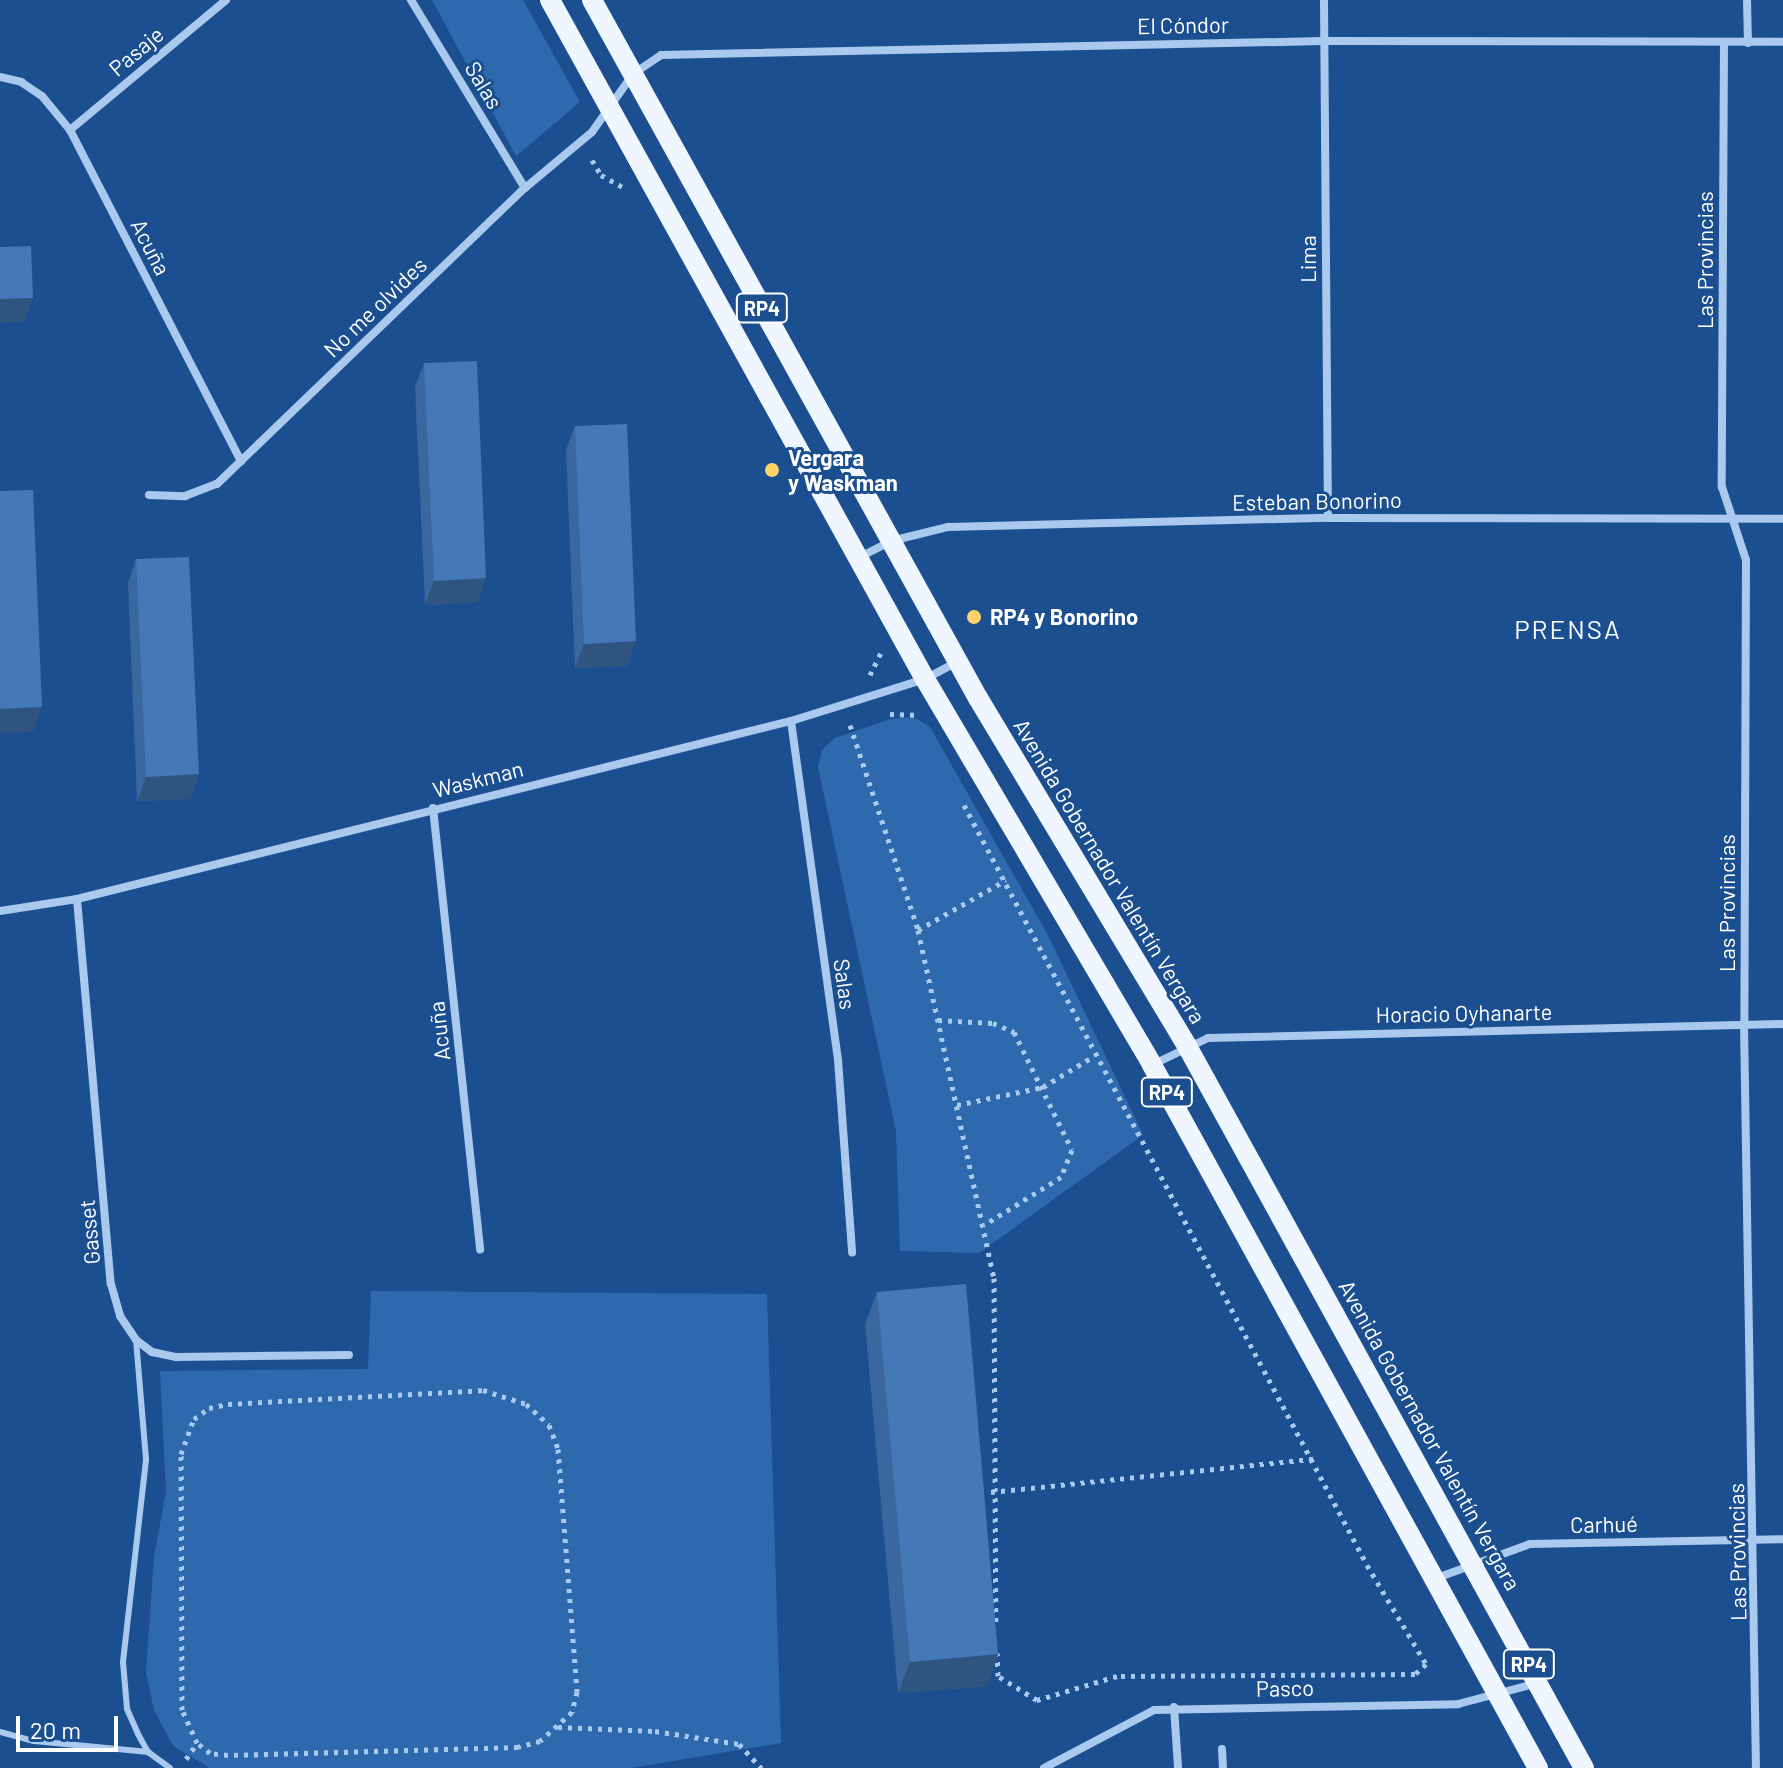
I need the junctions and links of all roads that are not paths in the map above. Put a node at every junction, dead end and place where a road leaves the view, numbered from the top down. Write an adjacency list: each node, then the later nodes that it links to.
1 (226, 0): 14 (street, Pasaje)
2 (411, 0): 15 (street, Salas)
3 (550, 0): 13 (main road, RP4)
4 (592, 0): 11 (main road, Avenida Gobernador Valentín Vergara / RP4)
5 (1324, 0): 7 (street, Lima)
6 (1747, 0): 10 (street)
7 (1324, 41): 9 (street, El Cóndor); 11 (street, El Cóndor); 18 (street, Lima)
8 (1783, 42): 10 (street, El Cóndor)
9 (1724, 43): 10 (street, El Cóndor); 19 (street, Las Provincias)
10 (1748, 43)
11 (633, 74): 13 (street, El Cóndor); 21 (main road, Avenida Gobernador Valentín Vergara / RP4)
12 (0, 77): 14 (street, Acuña)
13 (611, 110): 15 (street, No me olvides); 22 (main road, RP4)
14 (70, 130): 16 (street, Acuña)
15 (525, 188): 16 (street, No me olvides)
16 (241, 461): 17 (street, No me olvides)
17 (149, 495)
18 (1328, 518): 19 (street, Esteban Bonorino); 21 (street, Esteban Bonorino)
19 (1728, 519): 20 (street, Esteban Bonorino); 29 (street, Las Provincias)
20 (1783, 519)
21 (891, 541): 22 (street, Esteban Bonorino); 23 (main road, Avenida Gobernador Valentín Vergara / RP4)
22 (858, 558): 24 (main road, RP4)
23 (958, 662): 24 (street, Waskman); 31 (main road, Avenida Gobernador Valentín Vergara / RP4)
24 (925, 679): 25 (street, Waskman); 32 (main road, RP4)
25 (791, 721): 26 (street, Waskman); 34 (street, Salas)
26 (433, 808): 27 (street, Waskman); 33 (street, Acuña)
27 (77, 899): 28 (street, Waskman); 35 (street, Gasset)
28 (0, 911)
29 (1744, 1024): 30 (street, Horacio Oyhanarte); 31 (street, Horacio Oyhanarte); 37 (street, Las Provincias)
30 (1783, 1024)
31 (1187, 1046): 32 (street, Horacio Oyhanarte); 39 (main road, Avenida Gobernador Valentín Vergara / RP4)
32 (1152, 1065): 40 (main road, RP4)
33 (480, 1250)
34 (852, 1252)
35 (136, 1340): 36 (street); 46 (lane)
36 (349, 1355)
37 (1756, 1539): 38 (street, Carhué); 39 (street, Carhué); 53 (street, Las Provincias)
38 (1783, 1539)
39 (1473, 1561): 40 (street, Carhué); 41 (main road, Avenida Gobernador Valentín Vergara / RP4)
40 (1433, 1579): 42 (main road, RP4)
41 (1539, 1683): 42 (street, Pasco); 52 (main road, Avenida Gobernador Valentín Vergara / RP4)
42 (1496, 1695): 43 (street, Pasco); 51 (main road, RP4)
43 (1174, 1707): 48 (street, Pasco); 49 (street)
44 (0, 1732): 46 (lane)
45 (1222, 1749): 50 (street)
46 (148, 1752): 47 (lane)
47 (170, 1768)
48 (1044, 1768)
49 (1178, 1768)
50 (1223, 1768)
51 (1538, 1768)
52 (1584, 1768)
53 (1756, 1768)

